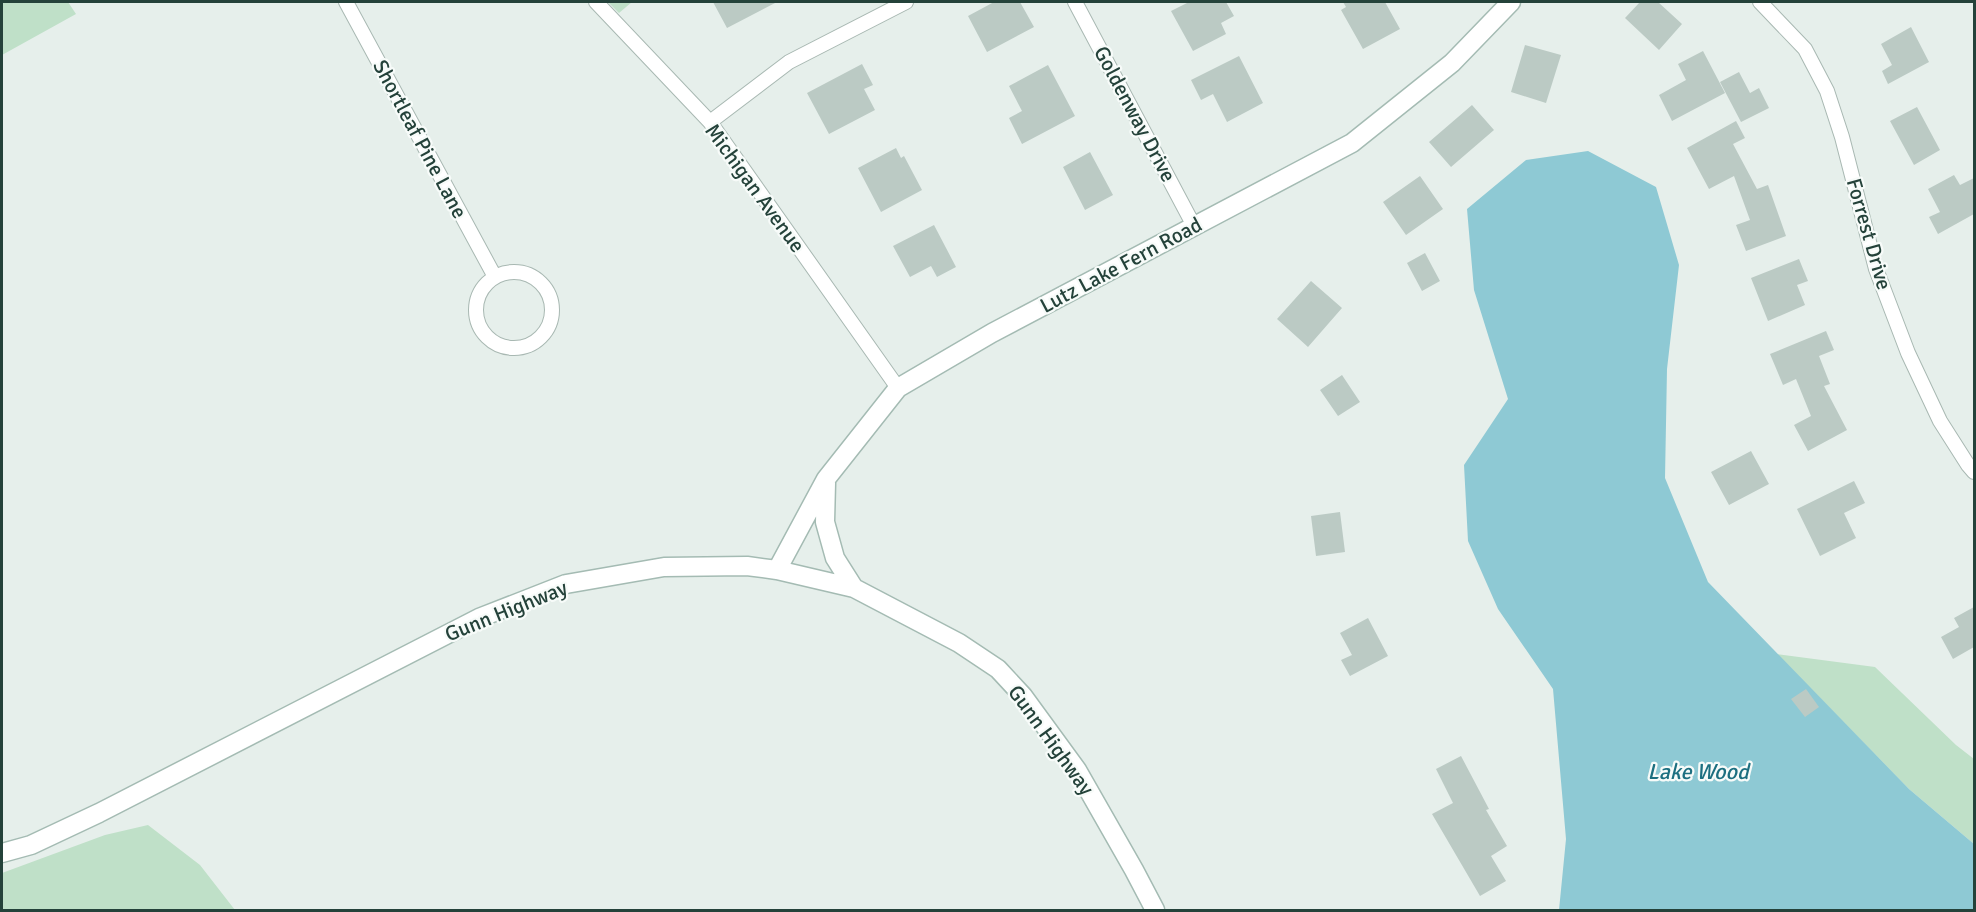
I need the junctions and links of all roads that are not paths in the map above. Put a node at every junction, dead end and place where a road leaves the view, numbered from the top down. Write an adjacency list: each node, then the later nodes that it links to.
1 (346, 2): 9 (street, Shortleaf Pine Lane)
2 (596, 2): 7 (street, Michigan Avenue)
3 (906, 2): 7 (street)
4 (1075, 2): 8 (street, Goldenway Drive)
5 (1511, 2): 8 (main road, Lutz Lake Fern Road)
6 (1760, 2): 11 (street, Forrest Drive)
7 (710, 122): 10 (street, Michigan Avenue)
8 (1194, 226): 10 (main road, Lutz Lake Fern Road)
9 (495, 277): 9 (street)
10 (898, 388): 12 (main road, Lutz Lake Fern Road)
11 (1974, 472)
12 (826, 479): 13 (main road, Lutz Lake Fern Road); 14 (main road)
13 (777, 570): 14 (main road, Gunn Highway); 15 (main road, Gunn Highway)
14 (854, 588): 16 (main road, Gunn Highway)
15 (2, 853)
16 (1155, 910)

